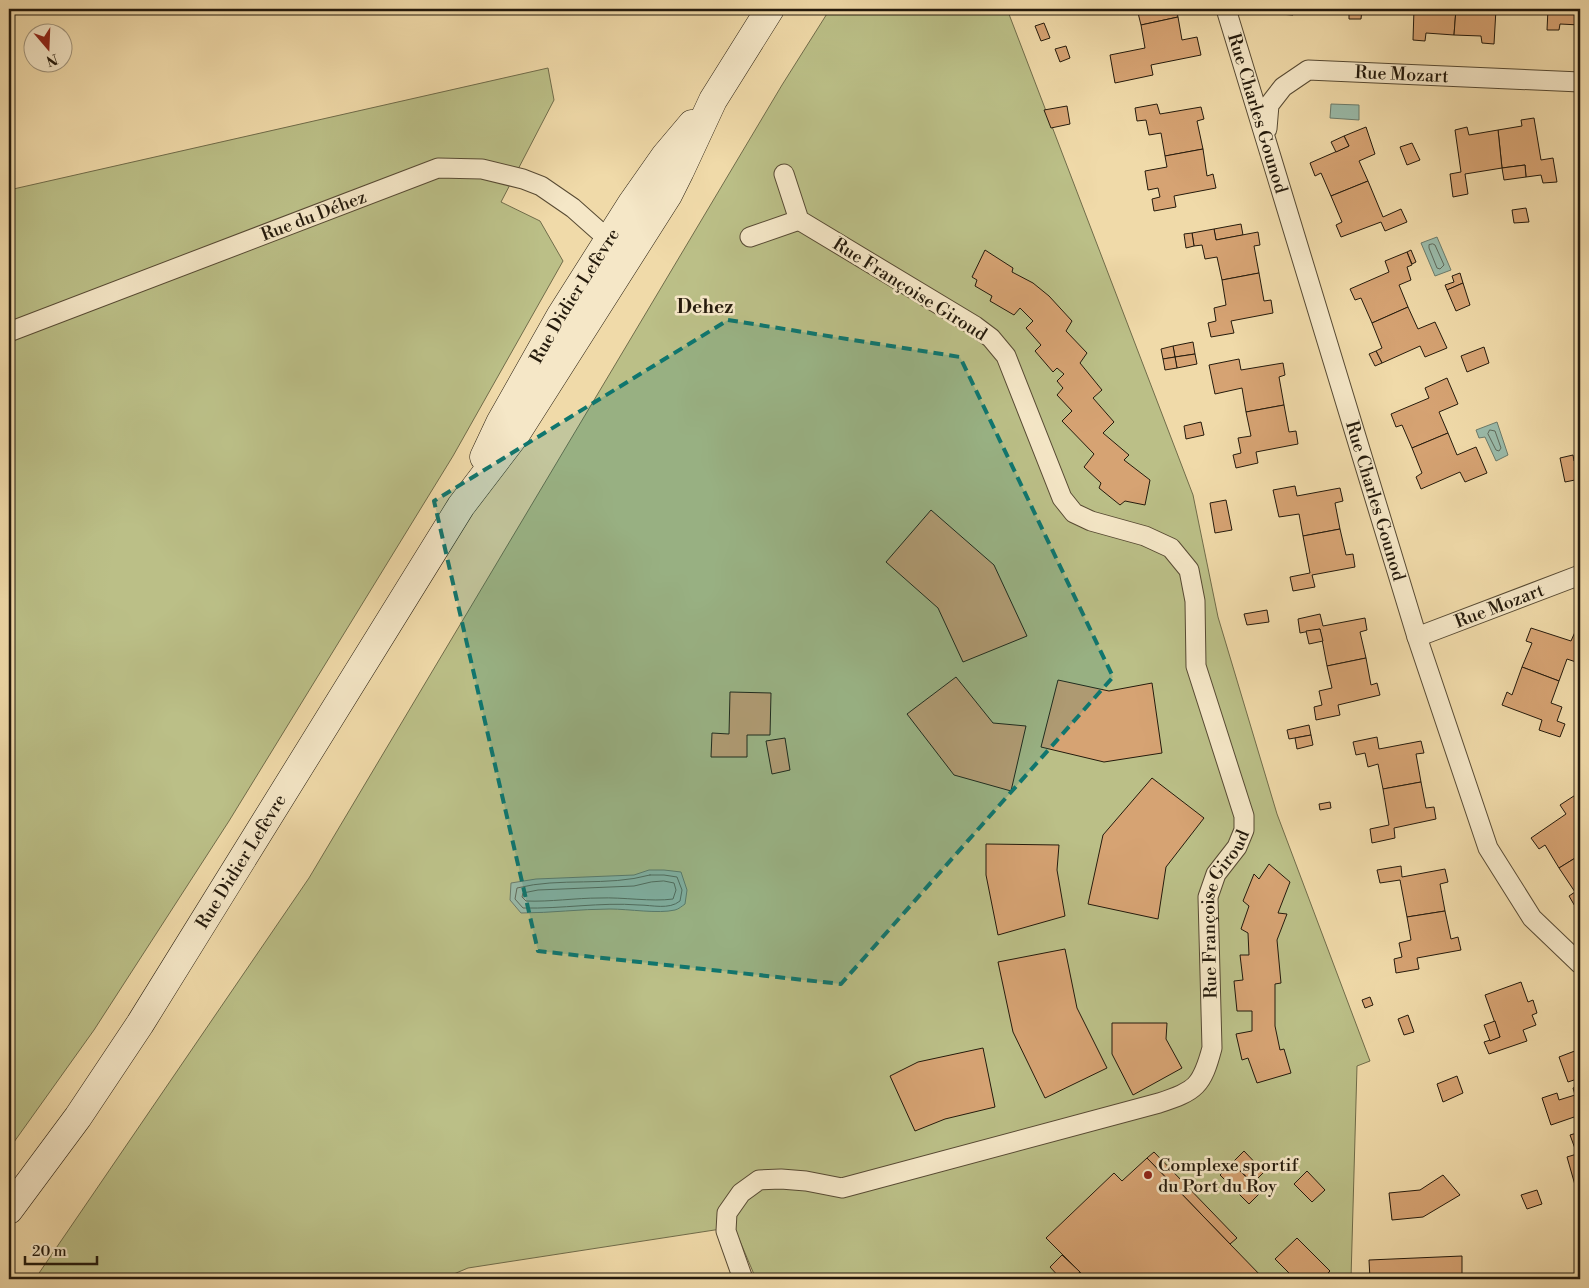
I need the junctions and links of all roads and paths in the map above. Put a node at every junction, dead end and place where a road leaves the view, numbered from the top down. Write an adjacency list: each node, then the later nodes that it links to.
1 (770, 9): 4 (main road, Rue Didier Lefèvre)
2 (1226, 9): 5 (street, Rue Charles Gounod)
3 (1580, 82): 5 (street, Rue Mozart)
4 (713, 100): 9 (main road, Rue Didier Lefèvre); 11 (main road, Rue Didier Lefèvre)
5 (1266, 138): 14 (street, Rue Charles Gounod)
6 (784, 174): 7 (street)
7 (799, 220): 8 (street); 17 (street, Rue Françoise Giroud)
8 (750, 236)
9 (609, 240): 10 (street, Rue du Déhez); 11 (street); 12 (main road, Rue Didier Lefèvre)
10 (9, 332)
11 (556, 371): 12 (main road, Rue Didier Lefèvre)
12 (461, 506): 16 (main road, Rue Didier Lefèvre)
13 (1580, 575): 14 (street, Rue Mozart)
14 (1417, 637): 15 (street, Rue Charles Gounod)
15 (1580, 964)
16 (9, 1210)
17 (744, 1279)

